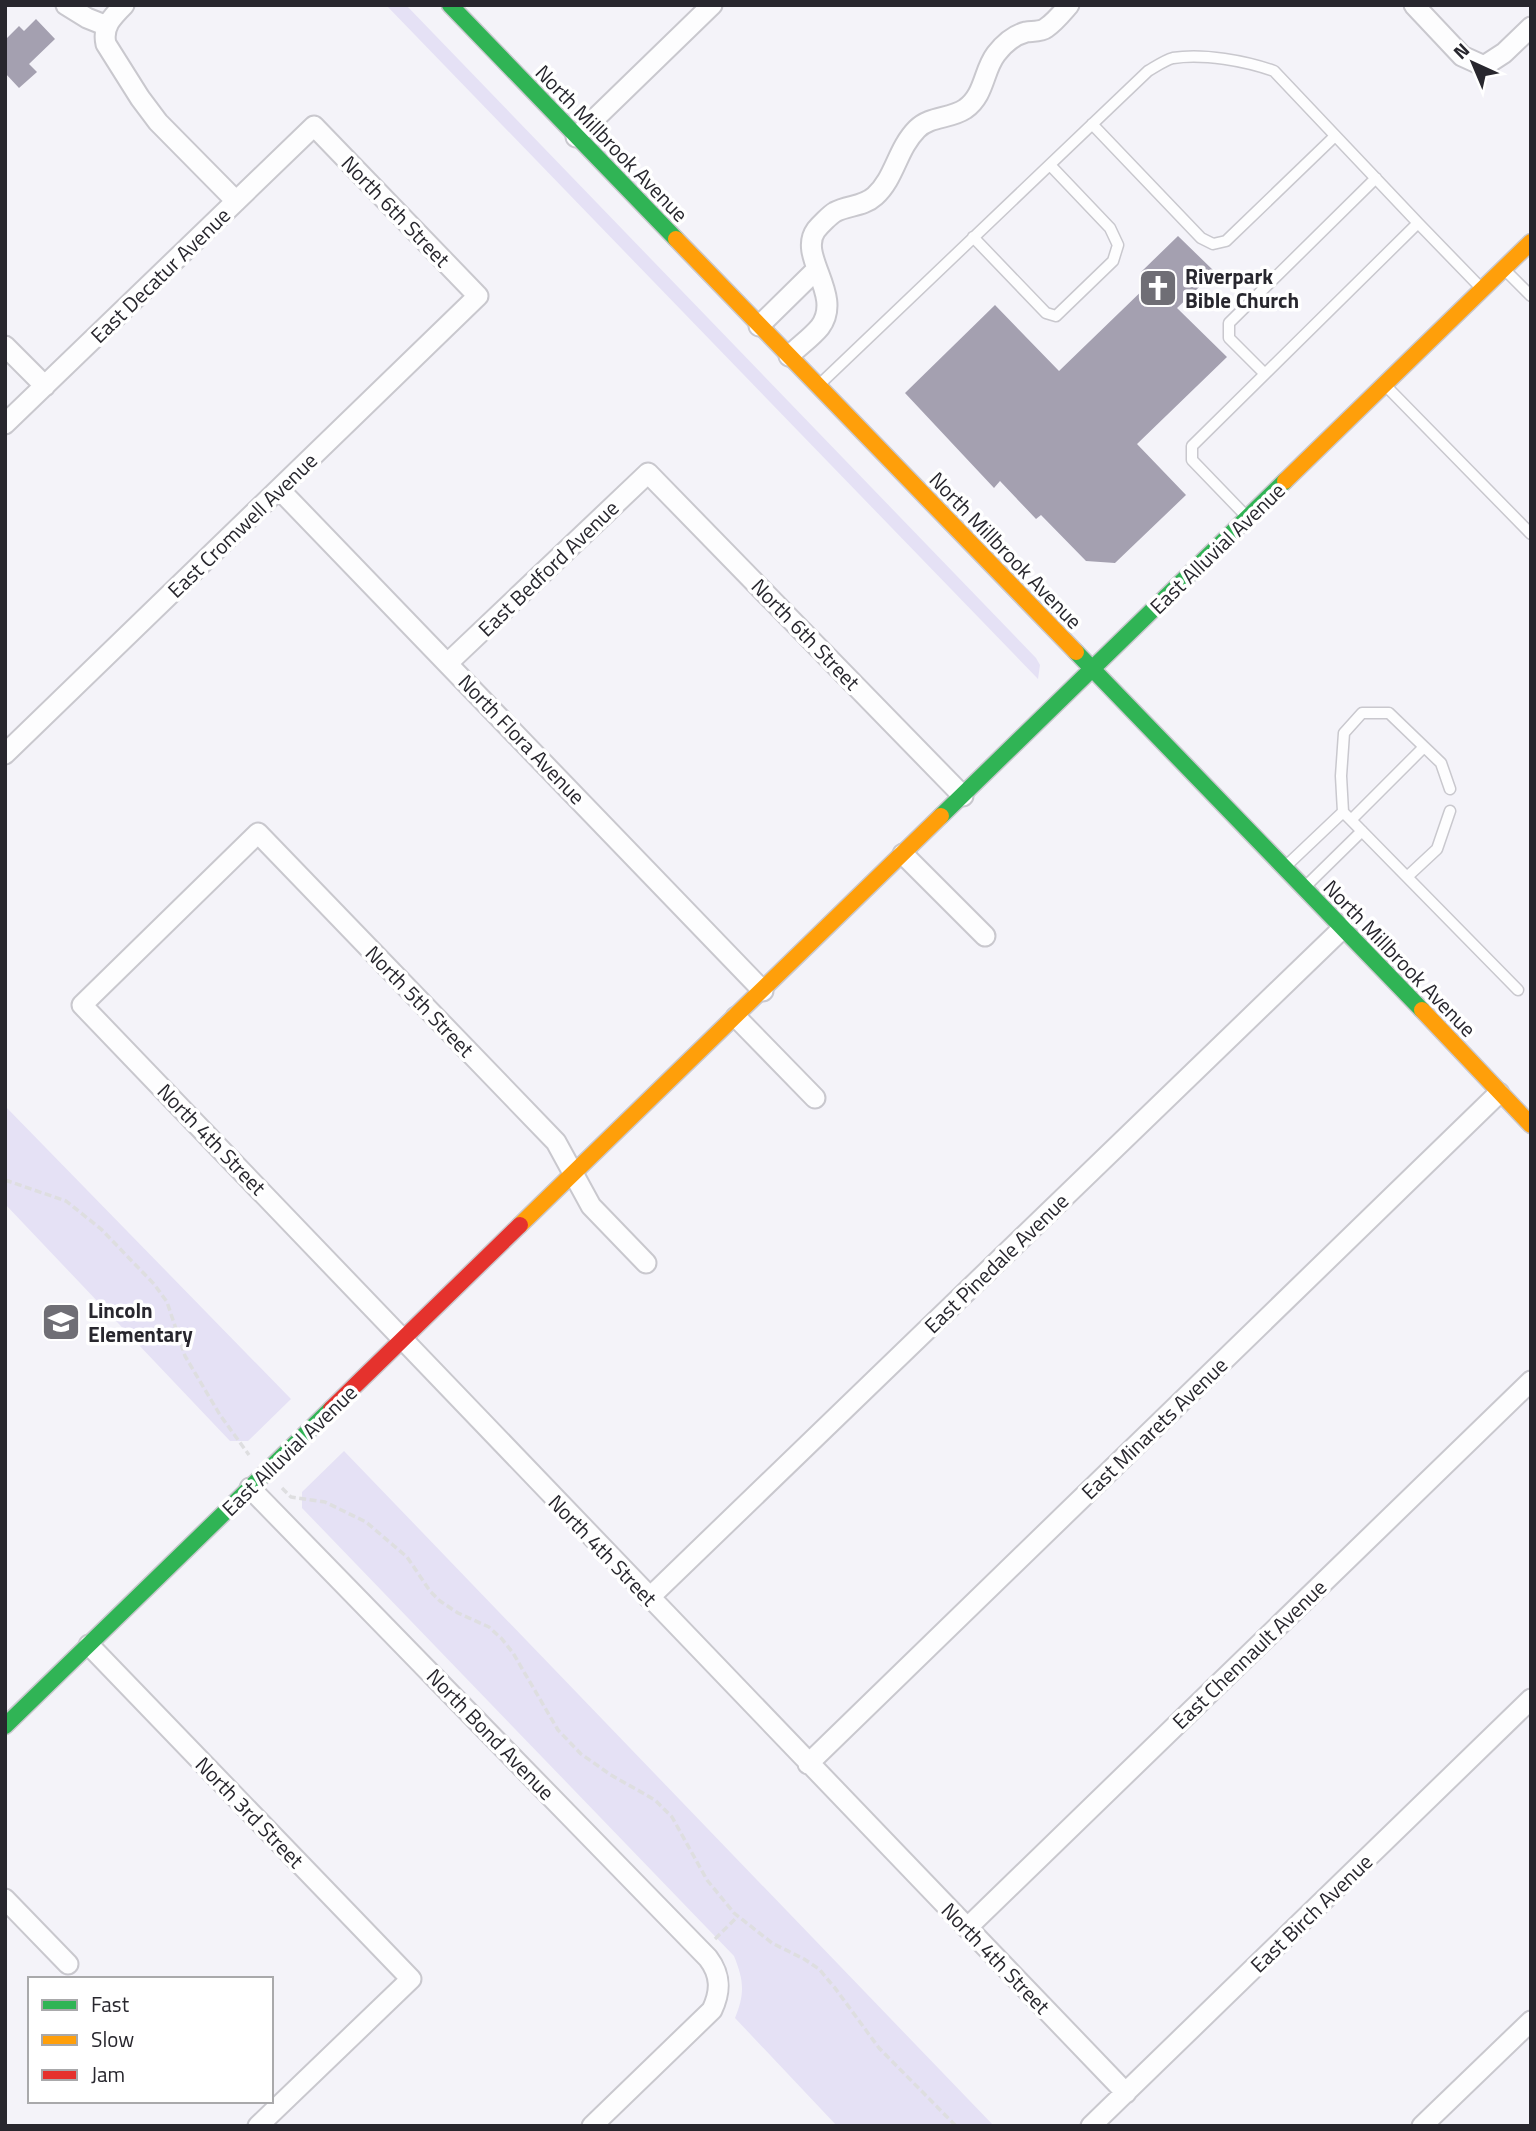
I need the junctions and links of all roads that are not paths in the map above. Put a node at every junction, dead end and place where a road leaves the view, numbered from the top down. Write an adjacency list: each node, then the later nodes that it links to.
1 (66, 5): 7 (street)
2 (124, 5): 7 (street)
3 (450, 5): 11 (main road, North Millbrook Avenue)
4 (712, 5): 11 (street)
5 (1069, 5): 19 (street)
6 (1414, 5): 8 (street)
7 (107, 26): 15 (street)
8 (1531, 27)
9 (1092, 124): 12 (lane); 12 (lane); 13 (lane)
10 (314, 126): 15 (street, East Decatur Avenue); 22 (street, North 6th Street)
11 (576, 136): 24 (main road, North Millbrook Avenue)
12 (1335, 136): 14 (lane)
13 (1049, 165): 17 (lane); 17 (lane)
14 (1376, 178): 16 (lane); 27 (lane)
15 (236, 201): 29 (street, East Decatur Avenue)
16 (1418, 223): 21 (lane); 27 (lane)
17 (973, 237): 30 (lane)
18 (1531, 242): 20 (main road, East Alluvial Avenue)
19 (817, 269): 24 (street); 26 (street)
20 (1504, 269): 21 (main road, East Alluvial Avenue); 23 (lane)
21 (1483, 289): 28 (main road, East Alluvial Avenue)
22 (478, 296): 33 (street, East Cromwell Avenue)
23 (1531, 296)
24 (759, 326): 26 (main road, North Millbrook Avenue)
25 (5, 346): 29 (street)
26 (789, 356): 30 (main road, North Millbrook Avenue)
27 (1265, 374): 34 (lane)
28 (1385, 385): 34 (main road, East Alluvial Avenue); 35 (lane)
29 (45, 386): 31 (street, East Decatur Avenue)
30 (818, 386): 37 (main road, North Millbrook Avenue)
31 (5, 424)
32 (648, 472): 36 (street, East Bedford Avenue); 41 (street, North 6th Street)
33 (279, 489): 36 (street, North Flora Avenue); 39 (street, East Cromwell Avenue)
34 (1247, 518): 37 (main road, East Alluvial Avenue)
35 (1531, 534)
36 (449, 663): 53 (street, North Flora Avenue)
37 (1092, 670): 41 (main road, East Alluvial Avenue); 48 (main road, North Millbrook Avenue)
38 (1424, 747): 40 (lane); 43 (lane); 44 (lane)
39 (5, 754)
40 (1450, 789)
41 (963, 796): 47 (main road, East Alluvial Avenue)
42 (1450, 811): 49 (lane)
43 (1343, 812): 44 (lane); 48 (lane)
44 (1352, 820): 45 (lane)
45 (1362, 831): 49 (lane); 50 (lane)
46 (258, 833): 59 (street, North 5th Street); 61 (street, North 4th Street)
47 (903, 854): 52 (street); 53 (main road, East Alluvial Avenue)
48 (1284, 868): 50 (main road, North Millbrook Avenue)
49 (1408, 876): 54 (lane)
50 (1304, 888): 51 (main road, North Millbrook Avenue)
51 (1343, 928): 56 (main road, North Millbrook Avenue); 64 (street, East Pinedale Avenue)
52 (985, 936)
53 (763, 990): 55 (main road, East Alluvial Avenue)
54 (1518, 990)
55 (736, 1017): 57 (street); 59 (main road, East Alluvial Avenue)
56 (1499, 1093): 58 (main road, North Millbrook Avenue); 68 (street, East Minarets Avenue)
57 (815, 1098)
58 (1531, 1125)
59 (574, 1175): 60 (street); 61 (main road, East Alluvial Avenue)
60 (646, 1263)
61 (403, 1340): 63 (main road, East Alluvial Avenue); 64 (street, North 4th Street)
62 (1531, 1381): 70 (street, East Chennault Avenue)
63 (250, 1488): 65 (main road, East Alluvial Avenue); 75 (street, North Bond Avenue)
64 (649, 1598): 68 (street, North 4th Street)
65 (89, 1645): 67 (main road, East Alluvial Avenue); 74 (street, North 3rd Street)
66 (1531, 1699): 73 (street, East Birch Avenue)
67 (5, 1726)
68 (808, 1764): 70 (street, North 4th Street)
69 (5, 1899): 71 (street)
70 (967, 1928): 73 (street, North 4th Street)
71 (68, 1964)
72 (1531, 2021): 77 (street)
73 (1126, 2092): 76 (street, East Birch Avenue)
74 (258, 2126)
75 (592, 2126)
76 (1091, 2126)
77 (1422, 2126)

